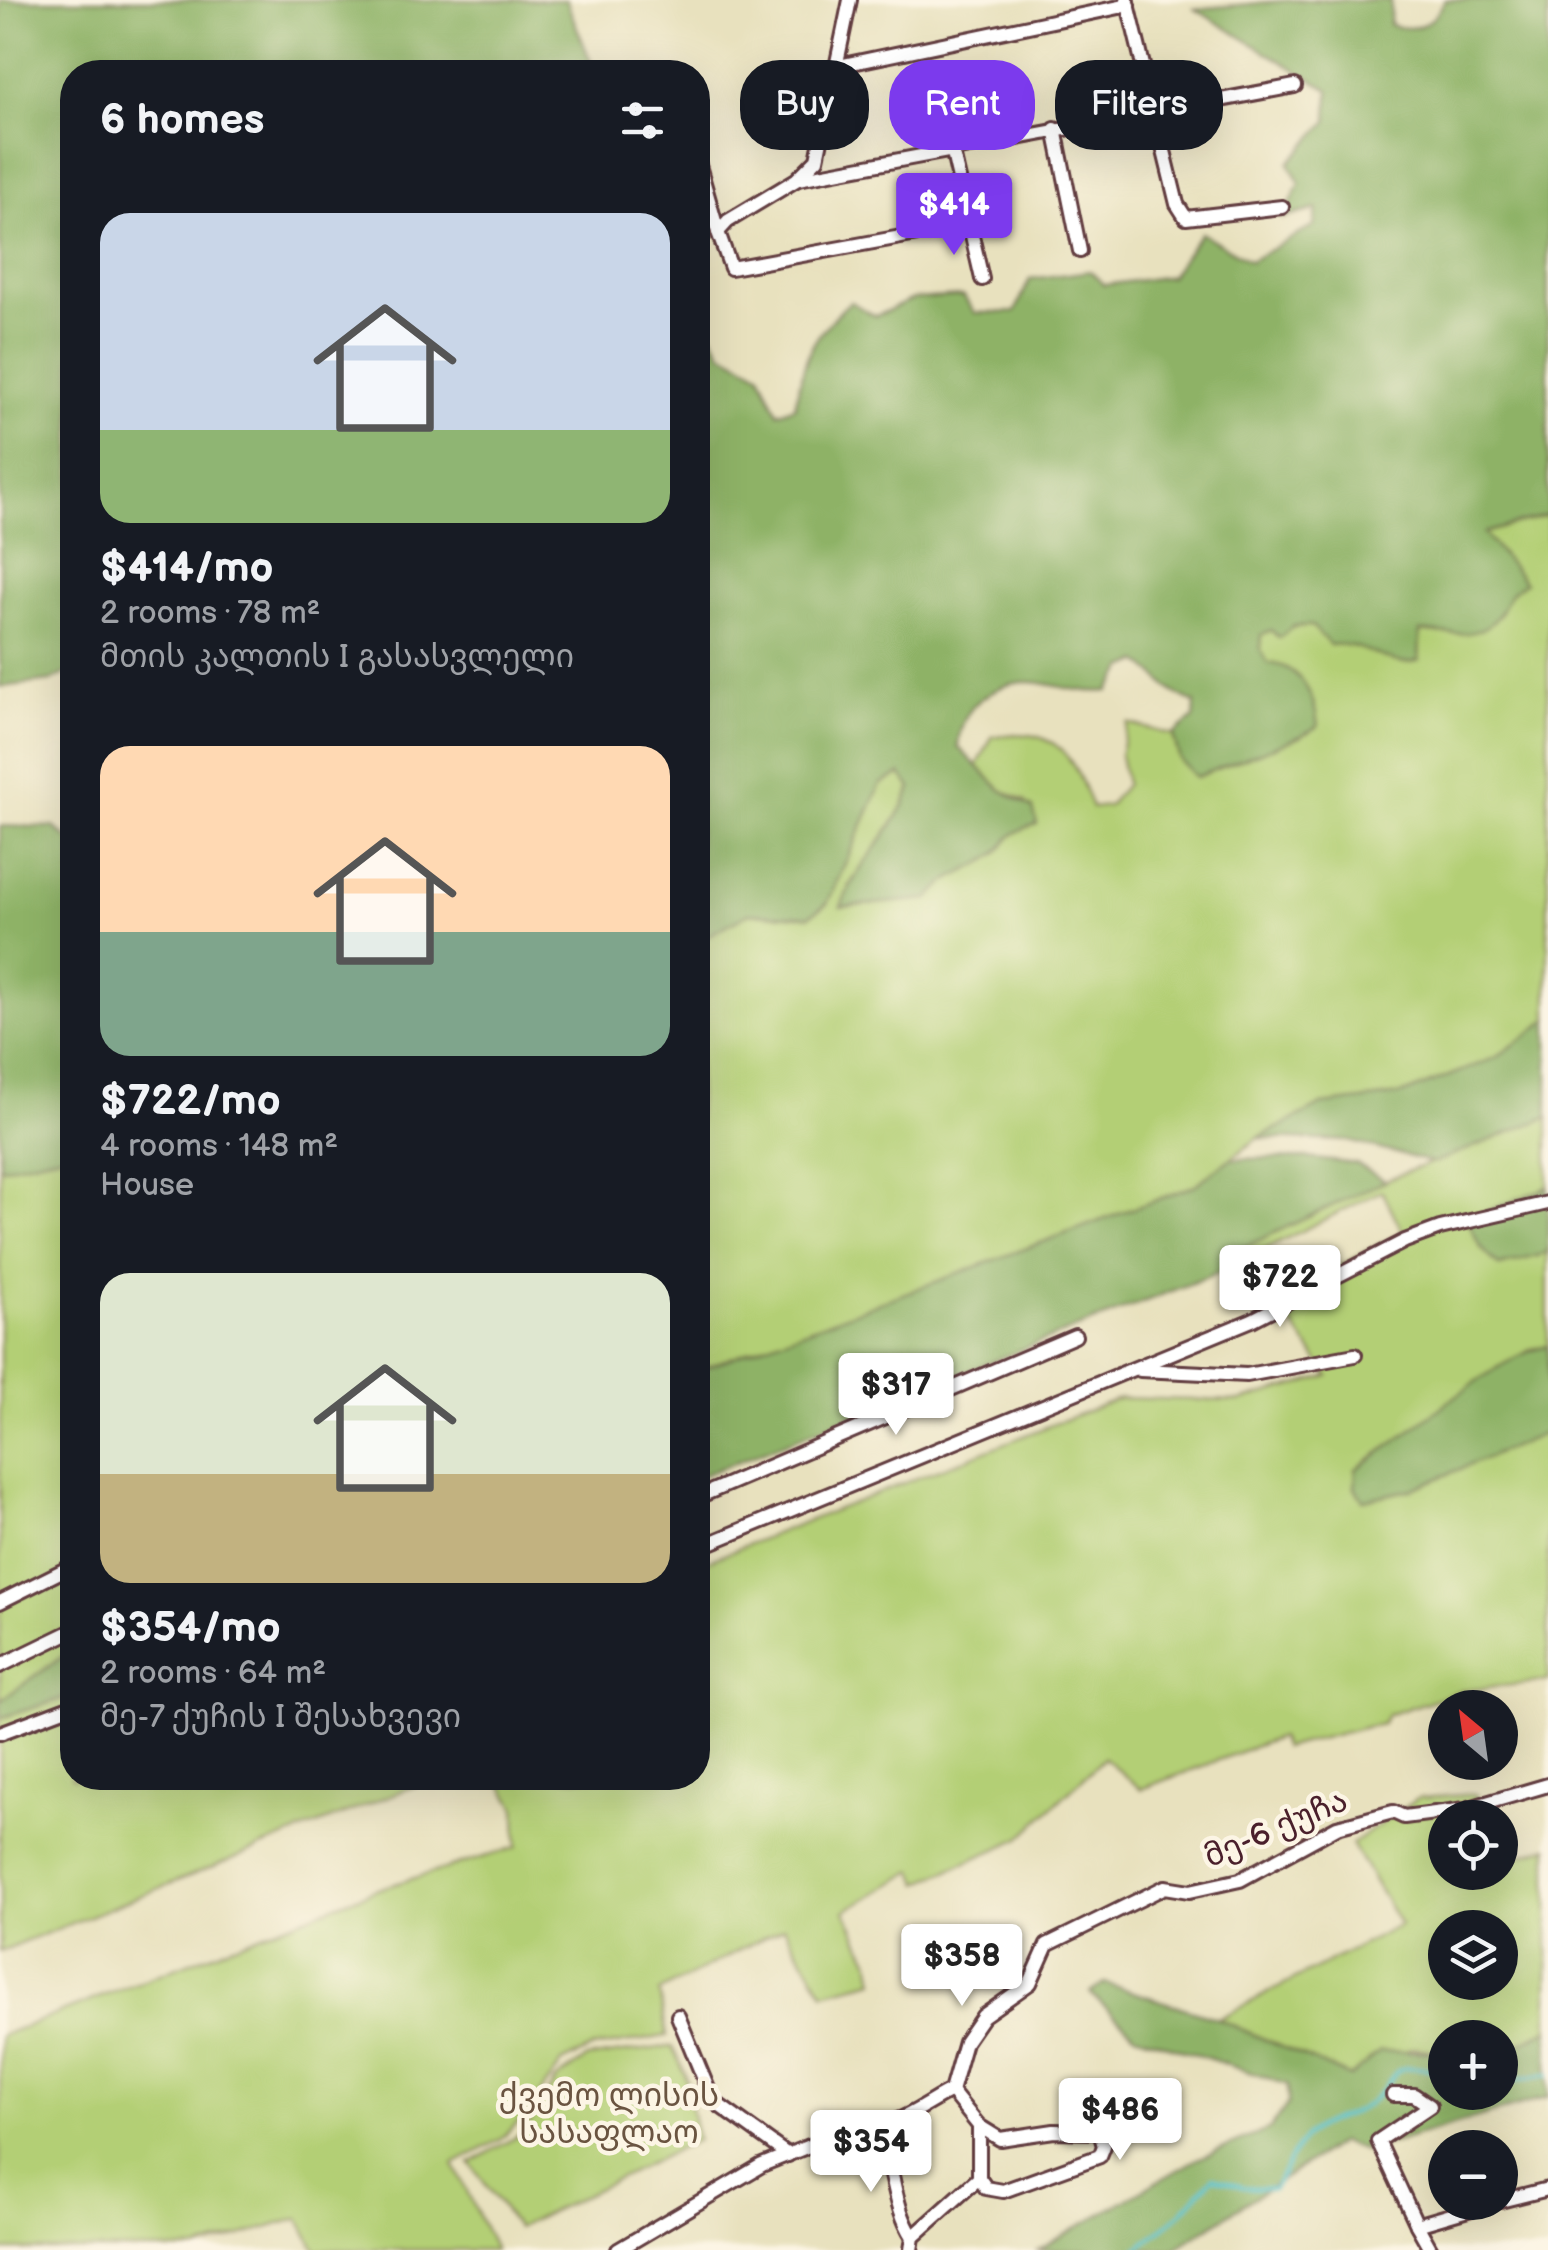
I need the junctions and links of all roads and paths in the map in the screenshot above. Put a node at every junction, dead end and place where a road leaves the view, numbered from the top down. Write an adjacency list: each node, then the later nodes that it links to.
1 (850, 0): 3 (street)
2 (1128, 3): 4 (street); 5 (street)
3 (839, 60)
4 (866, 60)
5 (1142, 60)
6 (1295, 86): 7 (street)
7 (1223, 98)
8 (1055, 129): 9 (street)
9 (1035, 133)
10 (819, 150): 15 (street)
11 (947, 150): 15 (street)
12 (952, 150): 18 (street)
13 (1059, 150): 20 (street)
14 (1164, 150): 17 (street)
15 (796, 180): 19 (street)
16 (710, 204): 19 (street)
17 (1282, 207)
18 (966, 226): 19 (street); 21 (street)
19 (718, 232)
20 (1080, 251)
21 (982, 279)
22 (1548, 1203): 25 (street)
23 (1076, 1336): 26 (street)
24 (1355, 1355): 25 (street)
25 (1132, 1370): 27 (street)
26 (710, 1492)
27 (710, 1543)
28 (60, 1572): 29 (street)
29 (0, 1602)
30 (60, 1637): 31 (street)
31 (0, 1666)
32 (60, 1710): 33 (street)
33 (0, 1733)
34 (1548, 1785): 36 (street, მე-6 ქუჩა)
35 (678, 2016): 40 (street)
36 (951, 2091): 38 (street); 39 (street)
37 (1393, 2094): 45 (street)
38 (874, 2126): 40 (street); 46 (street)
39 (979, 2126): 41 (street); 41 (street)
40 (788, 2155): 47 (street)
41 (979, 2178): 46 (street)
42 (1548, 2189): 43 (street)
43 (1518, 2197)
44 (1432, 2220): 45 (street)
45 (1417, 2224): 48 (street)
46 (912, 2244)
47 (618, 2250)
48 (1431, 2250)

